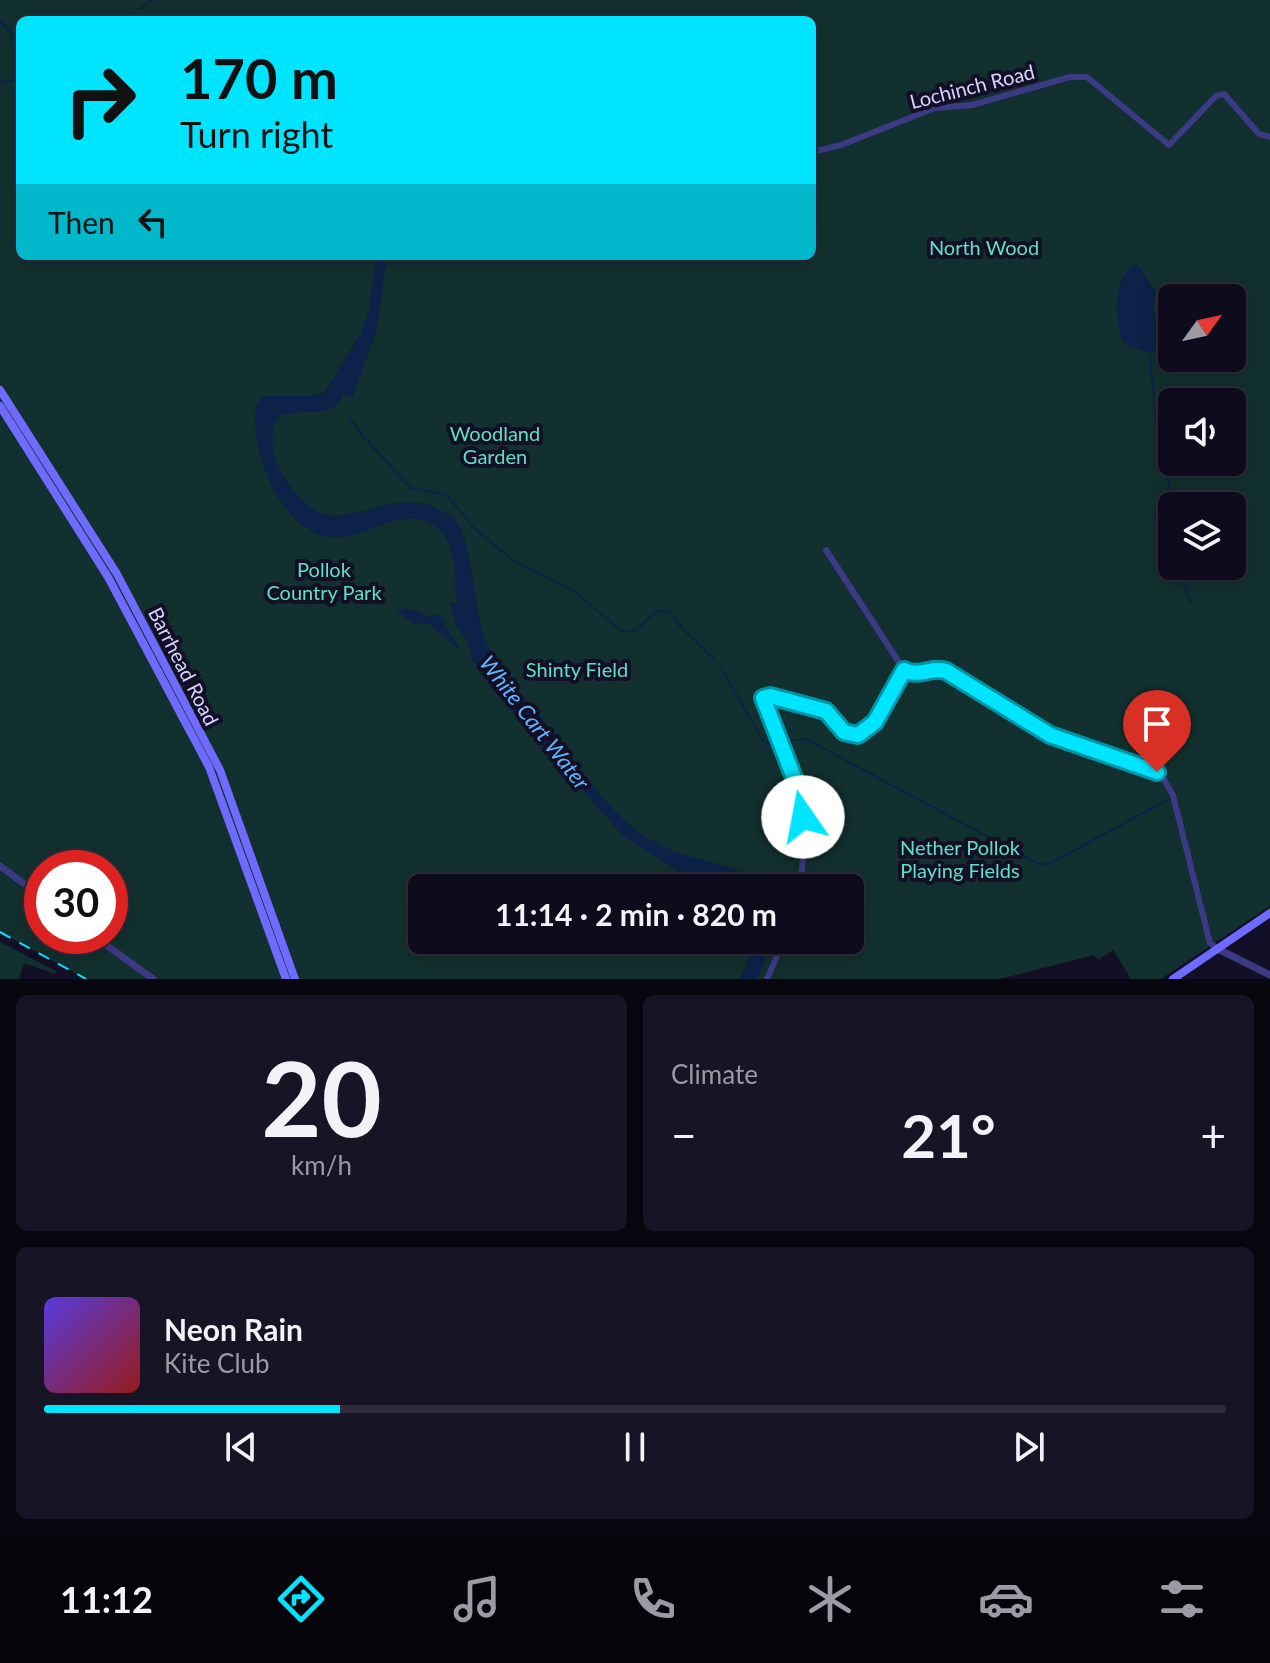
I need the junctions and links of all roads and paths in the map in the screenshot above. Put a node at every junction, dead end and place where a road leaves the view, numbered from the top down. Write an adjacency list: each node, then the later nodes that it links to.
1 (1270, 137): 2 (street, Lochinch Road)
2 (816, 151)
3 (0, 390): 7 (main road, Barrhead Road)
4 (0, 406): 7 (main road, Barrhead Road)
5 (826, 550): 6 (street)
6 (904, 670): 9 (street); 13 (street)
7 (191, 722): 12 (main road, Barrhead Road)
8 (0, 866): 10 (street)
9 (801, 874)
10 (24, 884)
11 (1270, 913): 13 (main road)
12 (277, 938): 18 (main road, Barrhead Road); 19 (main road, Barrhead Road)
13 (1218, 949): 16 (street); 21 (main road)
14 (119, 954): 17 (street)
15 (778, 954): 20 (street)
16 (1270, 975)
17 (153, 979)
18 (286, 979)
19 (295, 979)
20 (767, 979)
21 (1173, 979)

